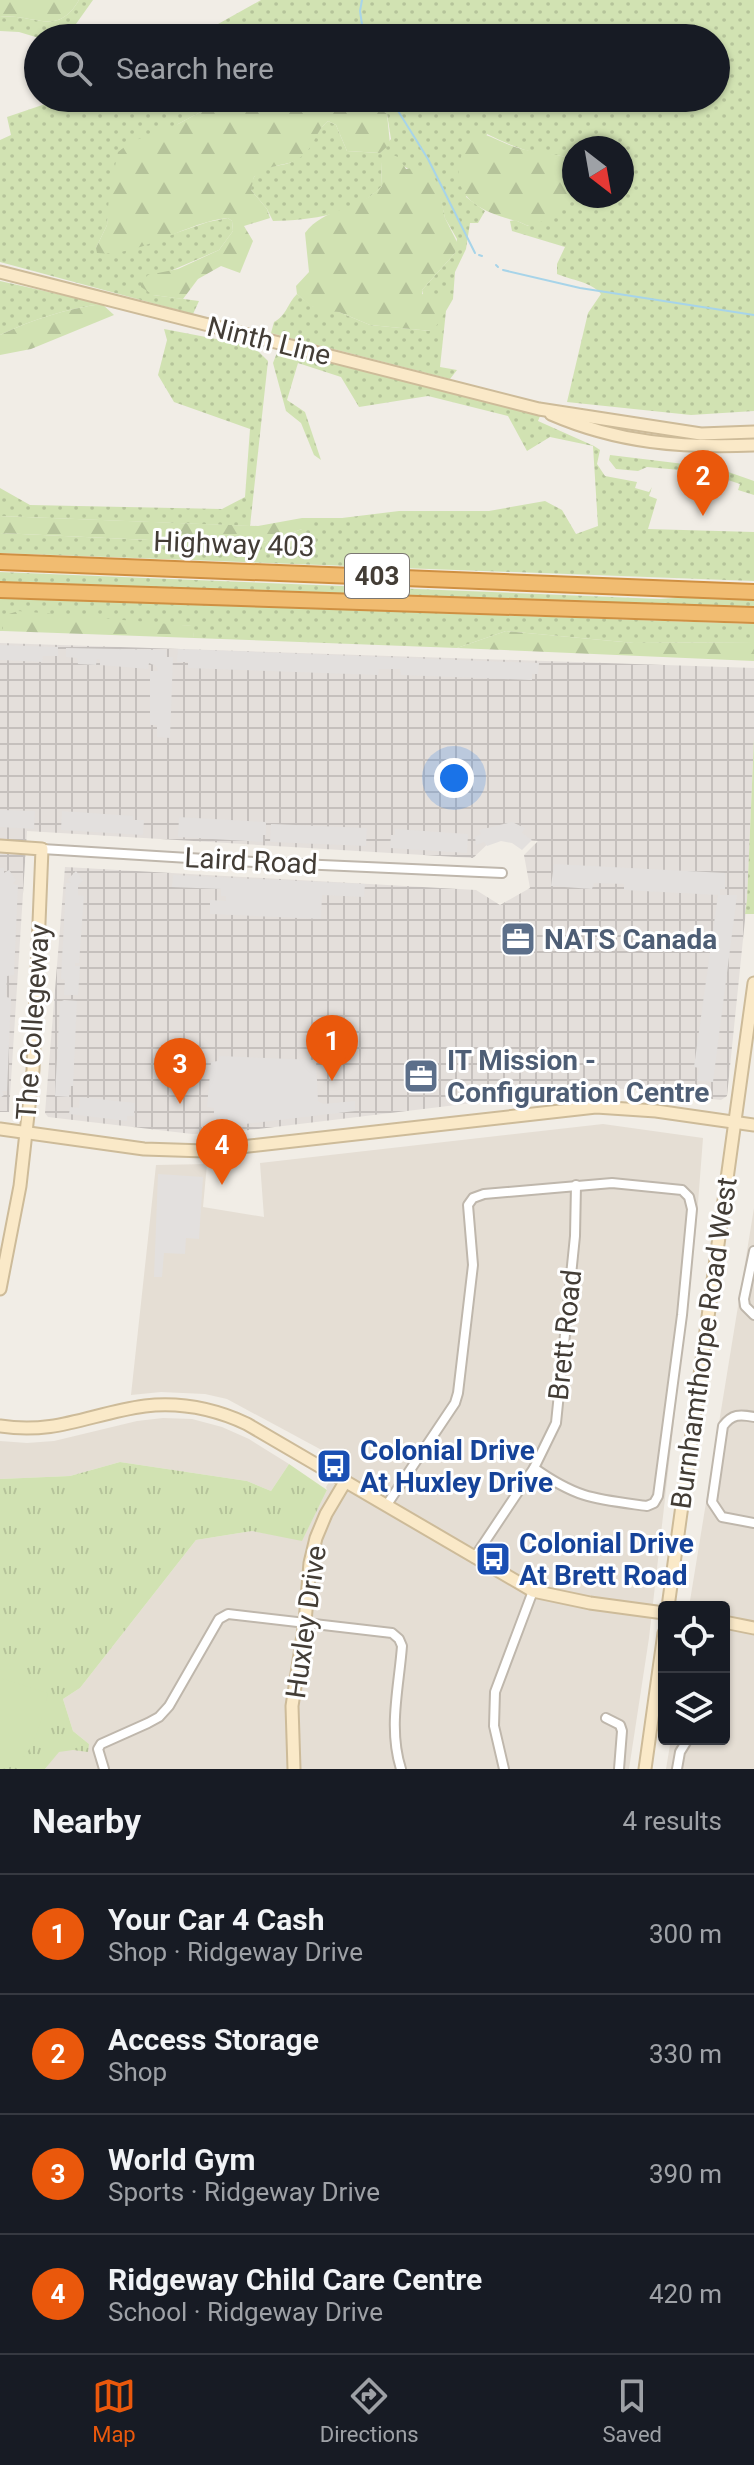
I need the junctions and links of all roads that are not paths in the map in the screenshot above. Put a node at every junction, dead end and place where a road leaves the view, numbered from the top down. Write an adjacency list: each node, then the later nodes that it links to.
1 (0, 272): 2 (street, Ninth Line)
2 (539, 409): 3 (street, Ninth Line); 4 (street, Ninth Line)
3 (754, 432)
4 (754, 445)
5 (0, 562): 7 (highway, Highway 403 / 403)
6 (0, 590): 8 (highway, Highway 403 / 403)
7 (754, 592)
8 (754, 615)
9 (0, 846): 10 (street, Laird Road)
10 (42, 849): 11 (street, Laird Road); 16 (street, The Collegeway)
11 (502, 873)
12 (754, 983): 13 (street, Burnhamthorpe Road West)
13 (735, 1122): 14 (street); 16 (street); 29 (street, Burnhamthorpe Road West)
14 (754, 1125)
15 (0, 1129): 16 (street)
16 (26, 1133): 19 (street, The Collegeway)
17 (576, 1185): 23 (street, Brett Road); 23 (street); 25 (street)
18 (754, 1251): 20 (street)
19 (0, 1289)
20 (754, 1315)
21 (754, 1417): 26 (street)
22 (0, 1426): 24 (street)
23 (534, 1468): 27 (street, Brett Road)
24 (345, 1482): 25 (street); 31 (street, Huxley Drive)
25 (386, 1506): 27 (street)
26 (754, 1523)
27 (474, 1558): 28 (street)
28 (533, 1591): 30 (street); 40 (street)
29 (669, 1601)
30 (658, 1612)
31 (305, 1622): 37 (street); 38 (street, Huxley Drive); 39 (street)
32 (730, 1623): 33 (street)
33 (754, 1628)
34 (658, 1673): 42 (street)
35 (606, 1718): 41 (street)
36 (684, 1745): 43 (street)
37 (104, 1769)
38 (294, 1769)
39 (401, 1769)
40 (504, 1769)
41 (619, 1769)
42 (645, 1769)
43 (677, 1769)

